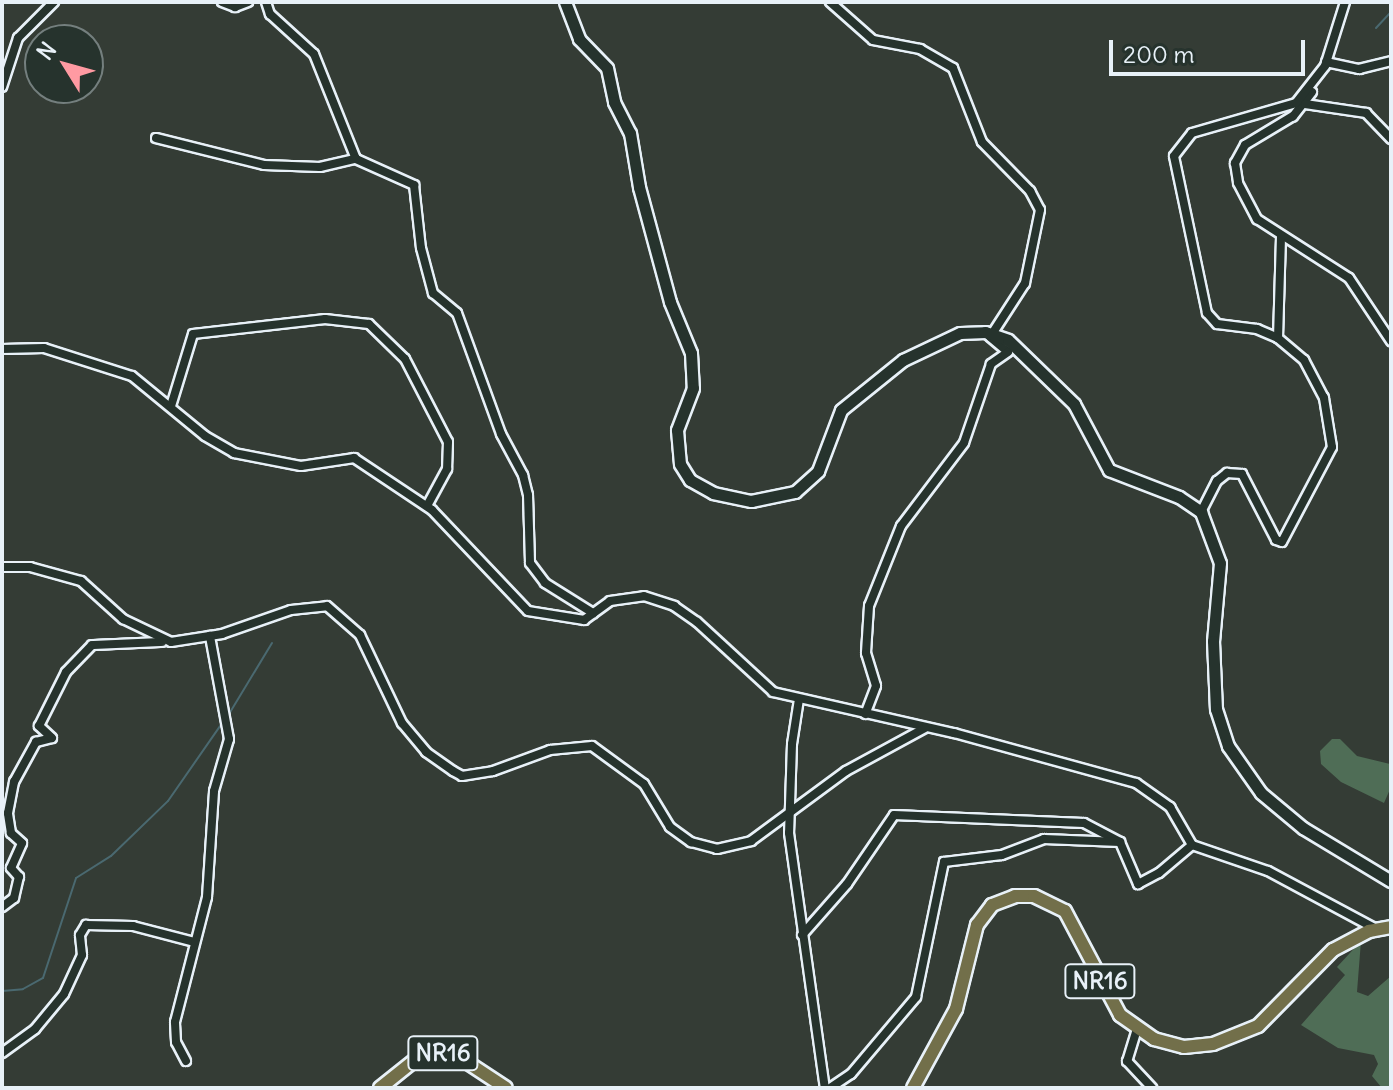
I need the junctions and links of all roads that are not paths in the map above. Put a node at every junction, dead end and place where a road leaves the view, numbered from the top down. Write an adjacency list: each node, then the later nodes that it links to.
1 (54, 2): 11 (street)
2 (222, 2): 3 (street)
3 (248, 2)
4 (266, 2): 15 (street)
5 (565, 2): 17 (main road)
6 (830, 2): 17 (street)
7 (1345, 2): 9 (street)
8 (1391, 61): 9 (street)
9 (1326, 62): 10 (street)
10 (1314, 84): 12 (street); 18 (street)
11 (2, 87)
12 (1305, 104): 14 (street); 16 (street)
13 (156, 138): 15 (street)
14 (1391, 139)
15 (356, 159): 25 (street)
16 (1281, 236): 18 (street); 19 (street)
17 (992, 333): 23 (main road); 29 (street)
18 (1278, 338): 23 (street)
19 (1391, 341)
20 (2, 349): 21 (street)
21 (171, 406): 22 (street); 22 (street)
22 (427, 506): 25 (street)
23 (1201, 512): 34 (main road)
24 (2, 567): 27 (street)
25 (593, 613): 28 (street)
26 (210, 636): 27 (street); 31 (street); 39 (street)
27 (171, 642): 35 (street)
28 (799, 699): 29 (street); 31 (street)
29 (865, 714): 30 (street)
30 (926, 727): 31 (street); 33 (street)
31 (788, 815): 38 (street)
32 (1120, 842): 33 (street); 38 (street); 45 (street)
33 (1192, 845): 37 (street)
34 (1391, 881)
35 (2, 907)
36 (1391, 927): 37 (main road, NR16)
37 (1376, 929): 40 (main road, NR16)
38 (802, 935): 45 (street)
39 (194, 942): 41 (street); 42 (street)
40 (1137, 1029): 46 (main road, NR16); 47 (street)
41 (2, 1053)
42 (186, 1061)
43 (380, 1088): 44 (main road, NR16)
44 (506, 1088)
45 (828, 1088)
46 (913, 1088)
47 (1152, 1088)

